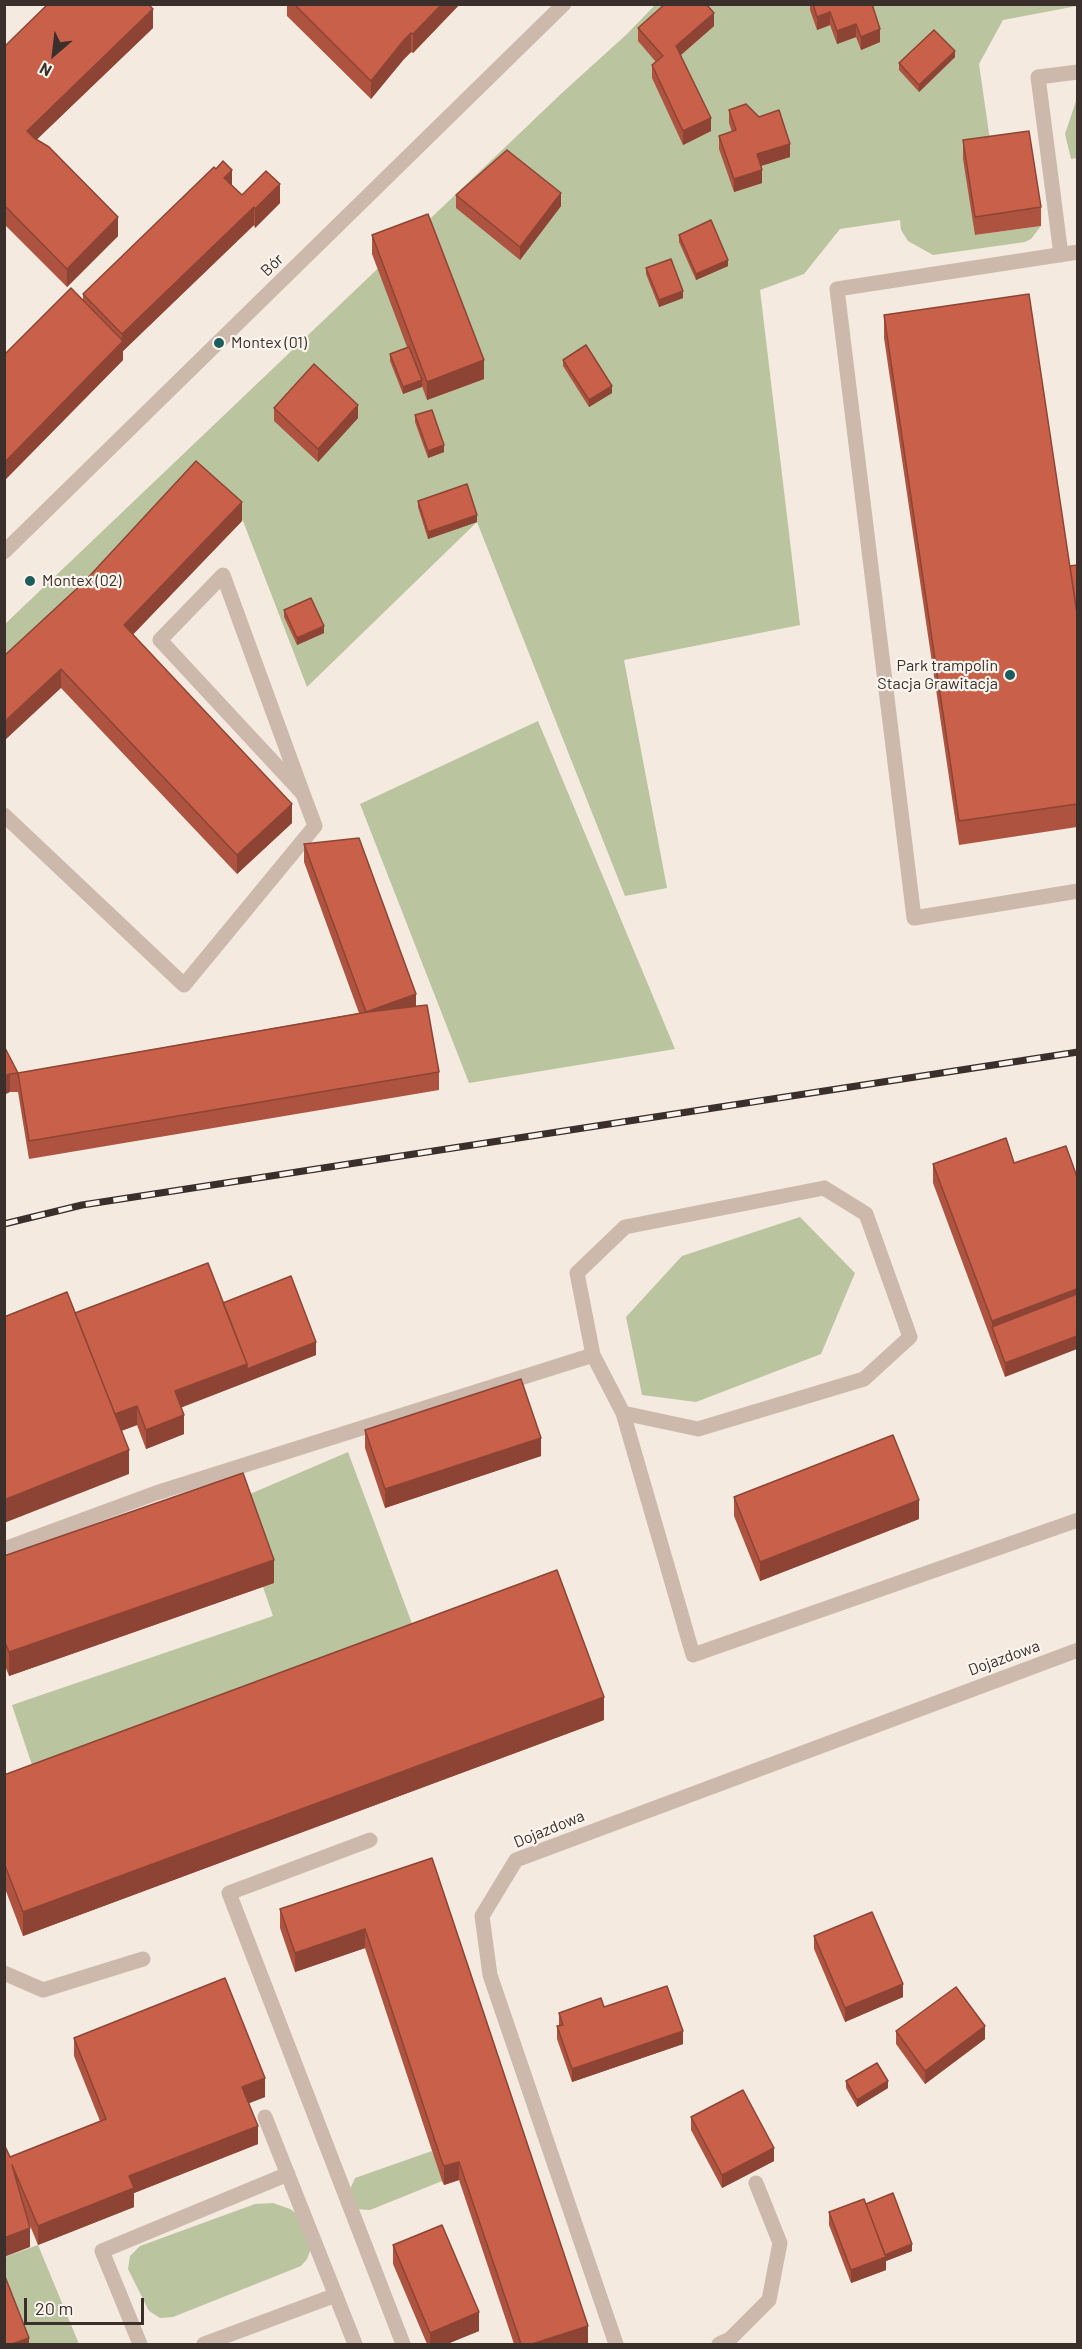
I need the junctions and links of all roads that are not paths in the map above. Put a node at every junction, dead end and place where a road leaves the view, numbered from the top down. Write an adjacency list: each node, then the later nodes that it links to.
1 (564, 4): 5 (street, Bór)
2 (1077, 72): 4 (street)
3 (1077, 252): 4 (street)
4 (1061, 255): 8 (street)
5 (4, 552)
6 (303, 794): 6 (street); 7 (street)
7 (4, 815)
8 (1077, 891)
9 (593, 1355): 10 (street); 10 (street); 12 (street)
10 (623, 1413): 11 (street)
11 (1077, 1520)
12 (4, 1549)
13 (1077, 1650): 25 (street, Dojazdowa)
14 (370, 1840): 24 (street)
15 (143, 1959): 16 (street)
16 (4, 1973)
17 (265, 2116): 18 (street)
18 (288, 2174): 20 (street); 21 (street)
19 (756, 2182): 26 (street)
20 (336, 2295): 22 (street); 23 (street)
21 (140, 2344)
22 (204, 2344)
23 (356, 2344)
24 (403, 2344)
25 (616, 2344)
26 (719, 2344)

